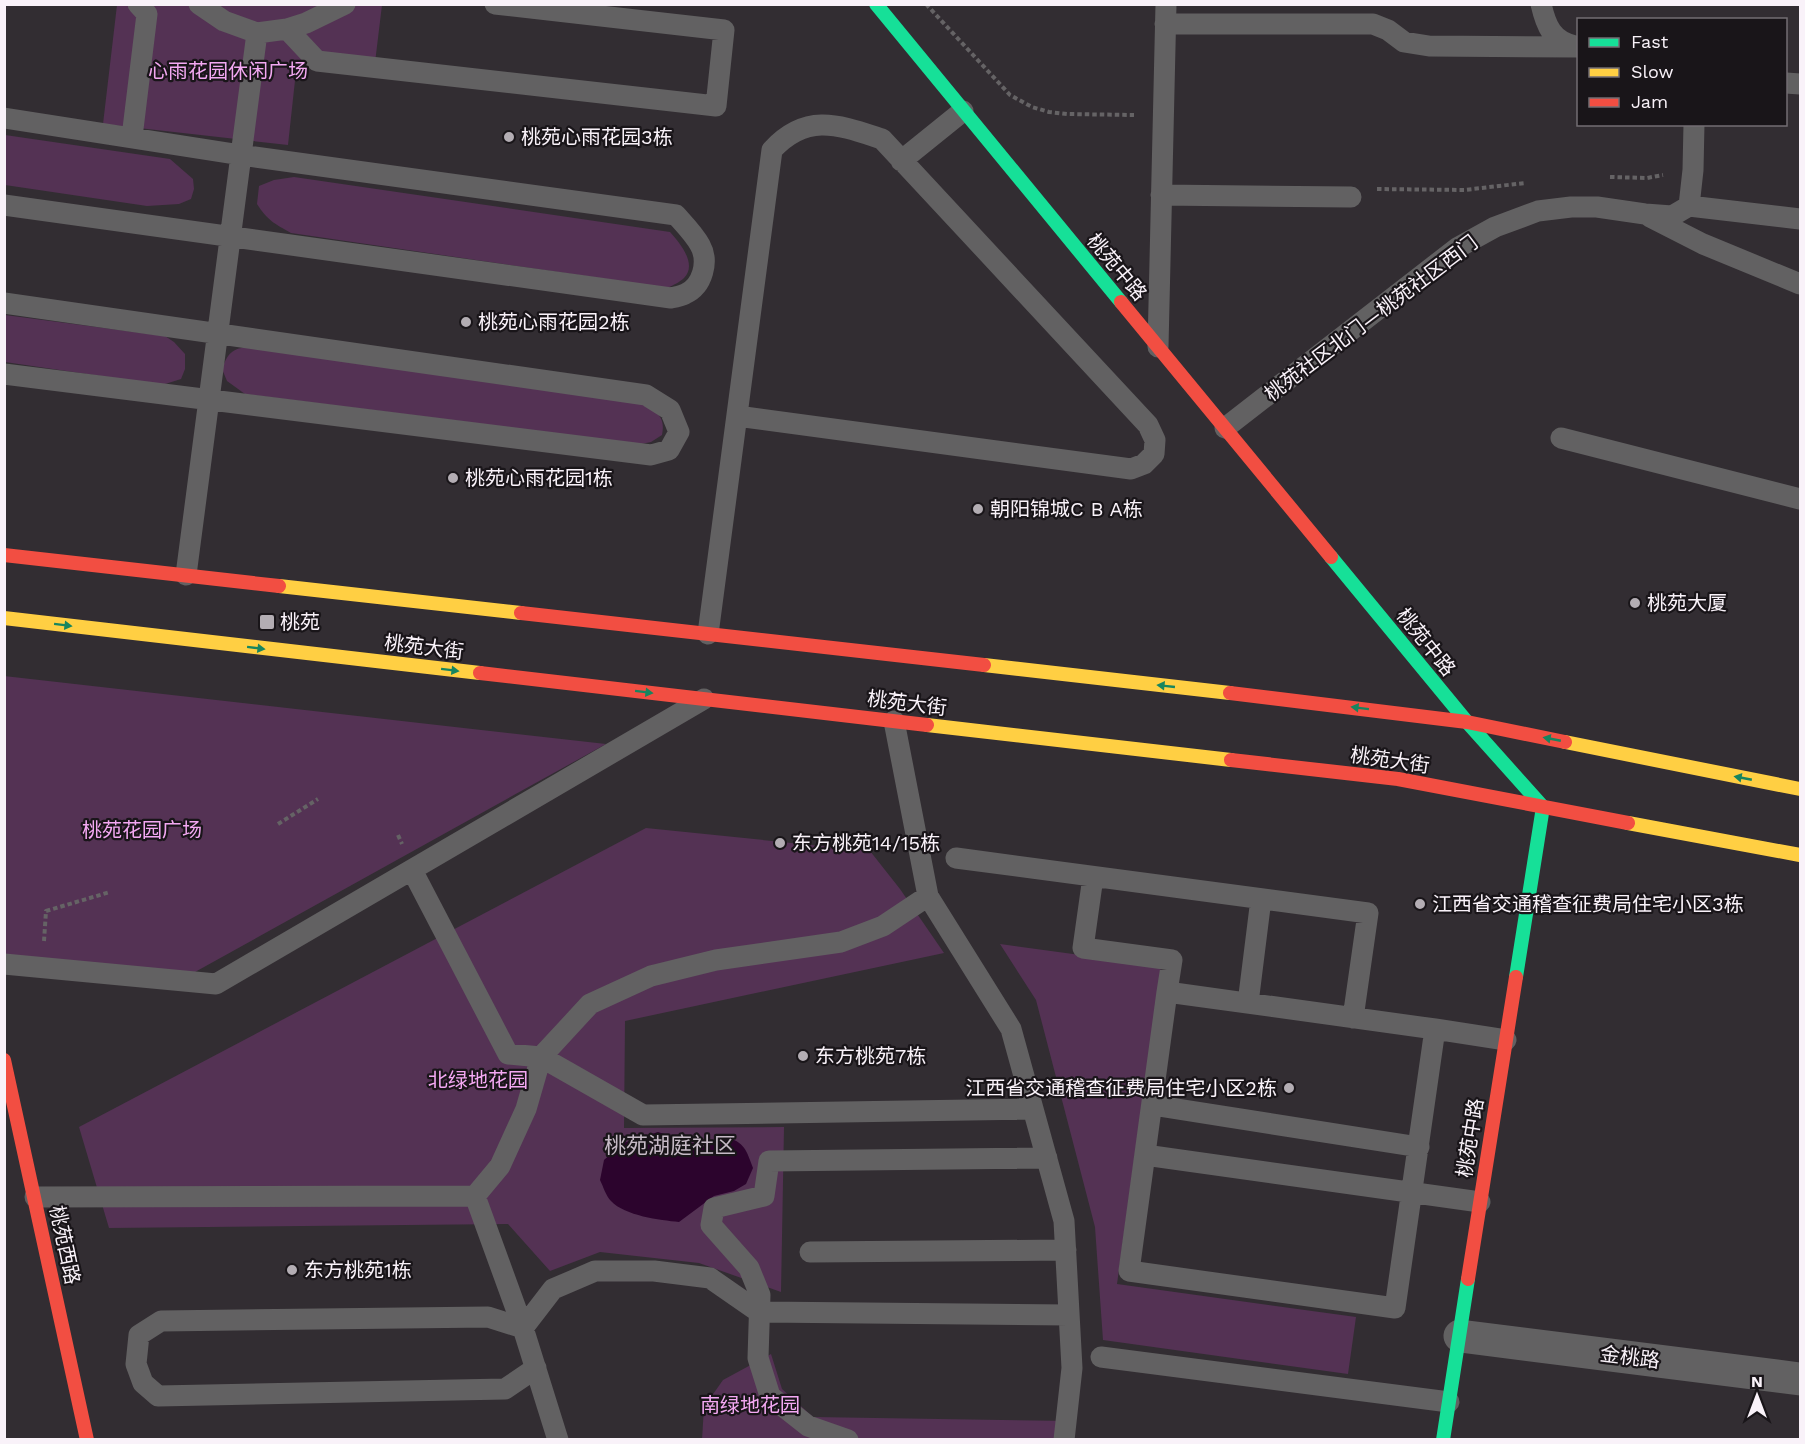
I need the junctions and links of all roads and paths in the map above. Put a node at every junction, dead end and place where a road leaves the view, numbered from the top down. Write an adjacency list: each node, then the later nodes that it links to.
1 (138, 4): 18 (lane)
2 (199, 4): 10 (lane)
3 (345, 4): 9 (lane)
4 (495, 4): 9 (lane)
5 (876, 4): 14 (main road, 桃苑中路)
6 (926, 4): 15 (path)
7 (1541, 4): 11 (lane); 12 (lane)
8 (1166, 14): 11 (lane); 15 (lane)
9 (287, 29): 10 (lane)
10 (257, 33): 19 (lane)
11 (1528, 46): 13 (lane)
12 (1577, 47)
13 (1577, 47)
14 (963, 111): 20 (lane); 31 (main road, 桃苑中路)
15 (1163, 116): 21 (lane)
16 (4, 118): 18 (lane)
17 (1694, 126): 24 (lane)
18 (132, 138): 19 (lane)
19 (242, 155): 27 (lane); 27 (lane)
20 (901, 161): 34 (lane); 34 (lane)
21 (1161, 195): 22 (lane); 31 (lane)
22 (1351, 197)
23 (4, 205): 27 (lane)
24 (1689, 206): 25 (lane, 桃苑社区北门—桃苑社区西门); 26 (lane)
25 (1645, 214): 28 (lane); 35 (lane, 桃苑社区北门—桃苑社区西门)
26 (1800, 219)
27 (230, 236): 30 (lane)
28 (1800, 284)
29 (4, 303): 30 (lane)
30 (218, 334): 33 (lane); 33 (lane)
31 (1158, 347): 35 (main road, 桃苑中路)
32 (4, 374): 33 (lane)
33 (209, 399): 39 (lane)
34 (737, 416): 41 (lane)
35 (1225, 428): 44 (main road, 桃苑中路)
36 (1561, 438): 37 (lane)
37 (1800, 499)
38 (4, 555): 39 (main road)
39 (186, 575): 41 (main road)
40 (4, 618): 42 (main road, 桃苑大街, one-way to 42)
41 (708, 634): 44 (main road, one-way to 41)
42 (704, 699): 43 (main road, 桃苑大街); 51 (lane)
43 (894, 721): 47 (main road, 桃苑大街); 54 (lane)
44 (1467, 722): 45 (main road, one-way to 44); 47 (main road, 桃苑中路)
45 (1800, 789)
46 (318, 799): 48 (path)
47 (1543, 807): 49 (main road, 桃苑大街); 62 (main road, 桃苑中路)
48 (278, 824)
49 (1800, 855)
50 (956, 858): 52 (lane)
51 (412, 870): 57 (lane); 63 (lane)
52 (1093, 877): 55 (lane); 58 (lane)
53 (110, 892): 57 (path)
54 (928, 896): 63 (lane); 66 (lane)
55 (1261, 899): 59 (lane); 60 (lane)
56 (4, 964): 57 (lane)
57 (41, 968)
58 (1167, 993): 59 (lane); 65 (lane)
59 (1248, 1003): 60 (lane)
60 (1353, 1018): 61 (lane)
61 (1435, 1029): 62 (lane); 67 (lane)
62 (1506, 1040): 73 (main road, 桃苑中路)
63 (541, 1058): 66 (lane); 71 (lane)
64 (4, 1060): 72 (main road, 桃苑西路)
65 (1152, 1104): 67 (lane); 68 (lane)
66 (1033, 1109): 69 (lane)
67 (1419, 1147): 70 (lane)
68 (1145, 1155): 70 (lane); 70 (lane)
69 (1047, 1158): 74 (lane); 76 (lane)
70 (1412, 1193): 73 (lane)
71 (475, 1196): 72 (lane); 78 (lane)
72 (35, 1197): 84 (main road, 桃苑西路)
73 (1480, 1202): 79 (main road, 桃苑中路)
74 (1066, 1251): 75 (lane); 77 (lane)
75 (810, 1252)
76 (759, 1312): 77 (lane); 78 (lane); 86 (lane)
77 (1069, 1315): 87 (lane)
78 (523, 1328): 81 (lane); 81 (lane)
79 (1460, 1336): 82 (street, 金桃路); 83 (main road, 桃苑中路)
80 (1101, 1357): 83 (lane)
81 (536, 1368): 85 (lane)
82 (1800, 1379)
83 (1449, 1402): 88 (main road, 桃苑中路)
84 (87, 1440)
85 (558, 1440)
86 (848, 1440)
87 (1064, 1440)
88 (1443, 1440)

